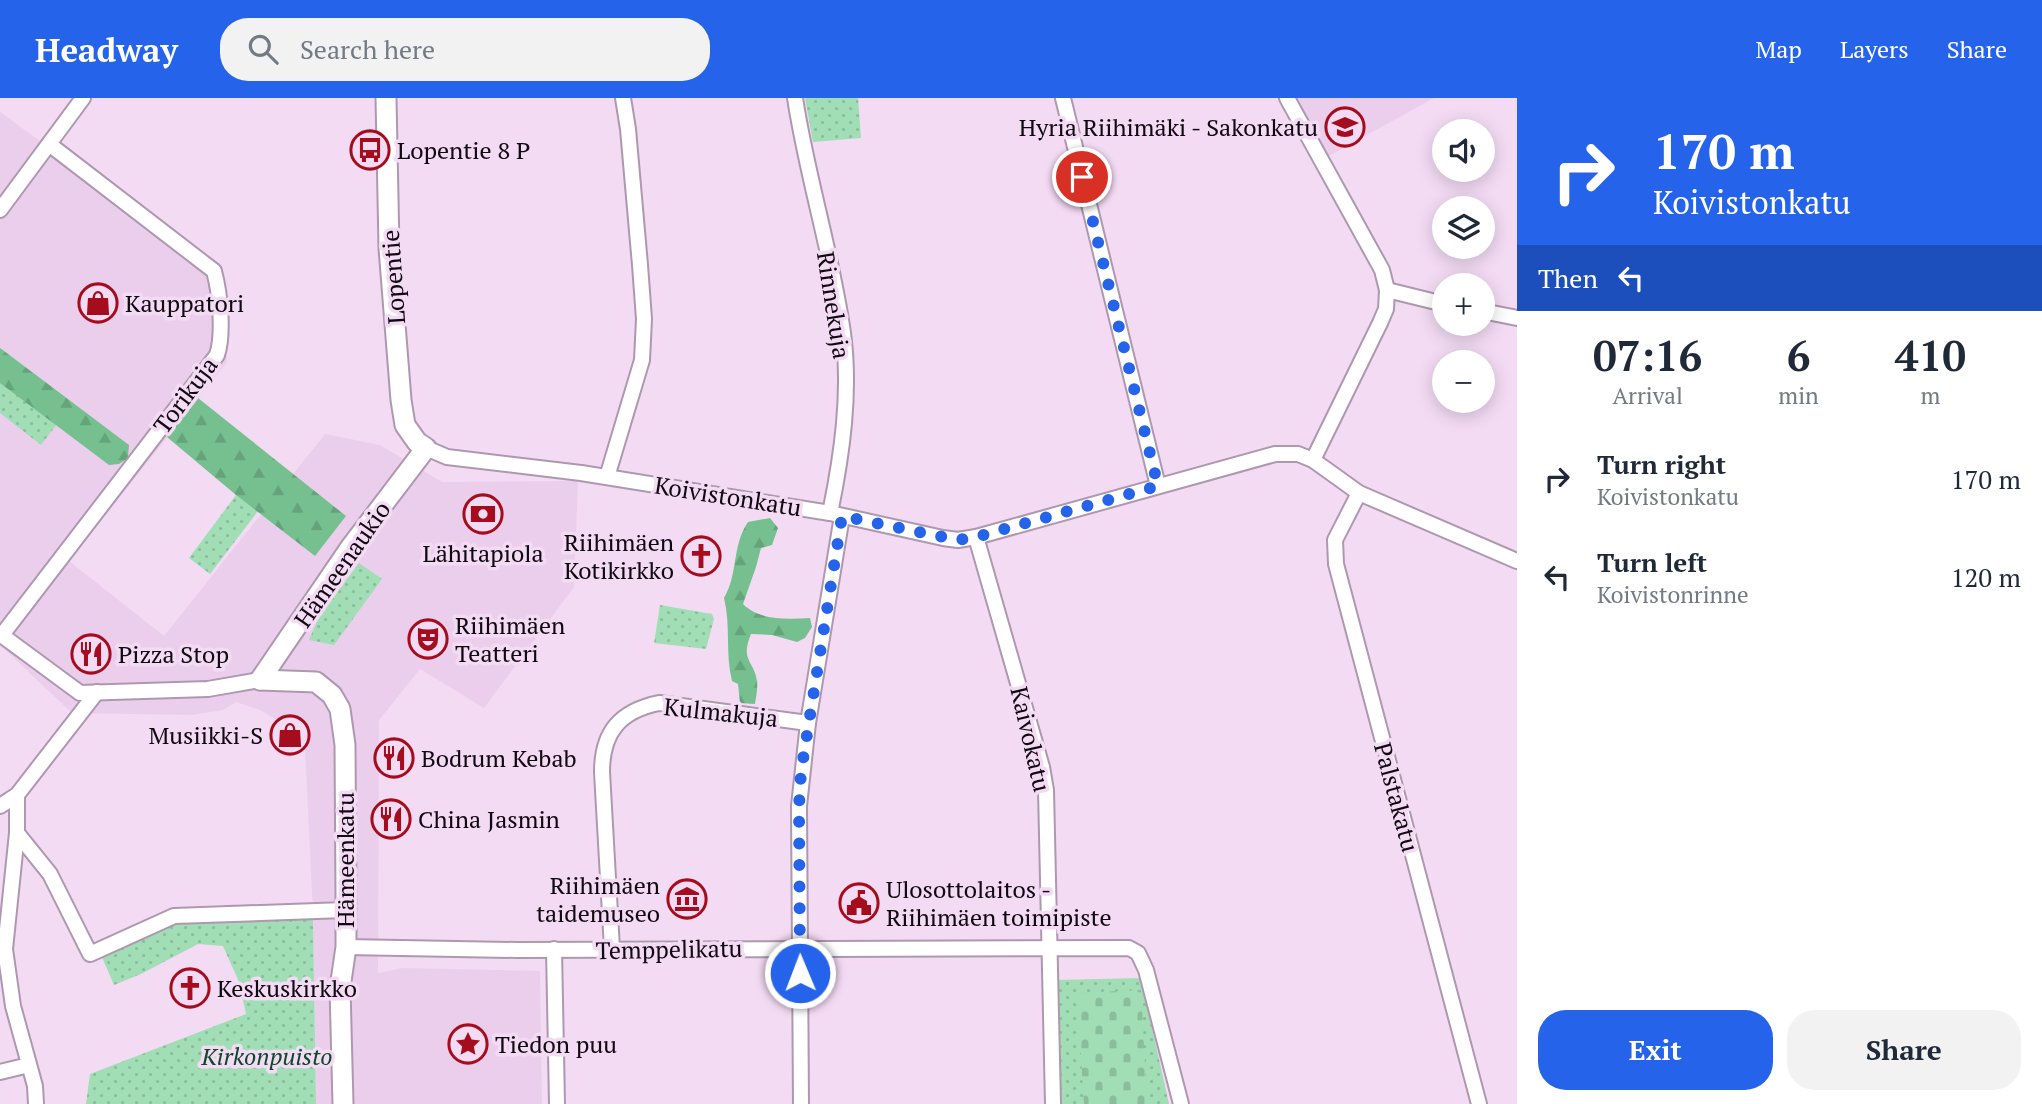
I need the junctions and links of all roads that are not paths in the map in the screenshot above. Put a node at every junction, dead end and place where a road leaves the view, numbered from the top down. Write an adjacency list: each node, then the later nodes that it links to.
1 (83, 98): 7 (street)
2 (386, 98): 13 (street, Lopentie)
3 (623, 98): 15 (street)
4 (795, 98): 18 (street, Rinnekuja)
5 (1063, 98): 16 (street)
6 (1287, 98): 9 (street)
7 (49, 145): 8 (street); 21 (street, Torikuja)
8 (0, 210)
9 (1387, 290): 10 (street); 14 (street)
10 (1432, 301)
11 (1495, 314): 12 (street)
12 (1517, 318)
13 (426, 448): 15 (street, Koivistonkatu); 22 (street, Hämeenaukio)
14 (1313, 460): 16 (street, Koivistonkatu); 17 (street)
15 (607, 477): 18 (street, Koivistonkatu)
16 (1158, 486): 19 (street, Koivistonkatu)
17 (1359, 492): 20 (street); 42 (street, Palstakatu)
18 (836, 514): 19 (street, Koivistonkatu); 24 (street, Rinnekuja)
19 (976, 537): 30 (street, Kaivokatu)
20 (1517, 561)
21 (1, 634): 23 (street)
22 (260, 680): 23 (street); 28 (street, Hämeenkatu)
23 (97, 692): 25 (street)
24 (808, 723): 31 (street, Rinnekuja); 33 (street, Kulmakuja)
25 (17, 795): 26 (street); 27 (street)
26 (0, 806)
27 (18, 834): 28 (street); 34 (street)
28 (345, 910): 29 (street, Hämeenkatu)
29 (346, 947): 32 (street, Temppelikatu); 37 (street, Hämeenkatu)
30 (1051, 947): 31 (street, Temppelikatu); 40 (street, Kaivokatu); 41 (street, Temppelikatu)
31 (800, 948): 33 (street, Temppelikatu); 39 (street, Rinnekuja)
32 (554, 949): 33 (street, Temppelikatu); 38 (street)
33 (611, 949)
34 (29, 1065): 35 (street); 36 (street)
35 (0, 1072)
36 (36, 1104)
37 (343, 1104)
38 (557, 1104)
39 (801, 1104)
40 (1053, 1104)
41 (1181, 1104)
42 (1479, 1104)

